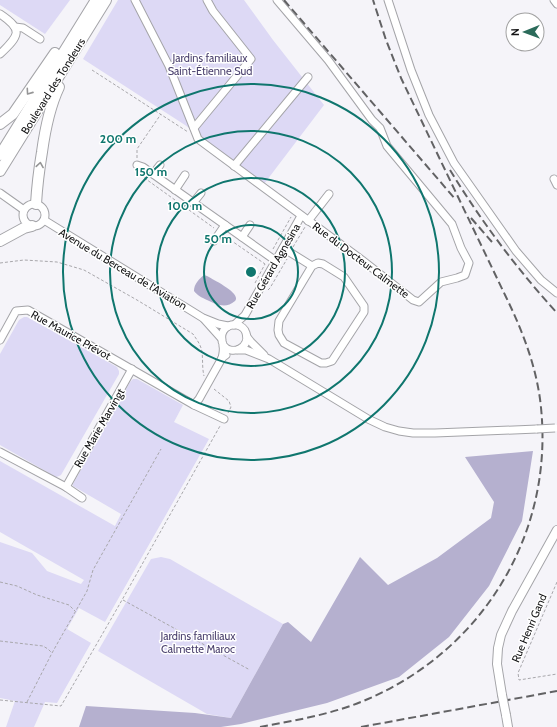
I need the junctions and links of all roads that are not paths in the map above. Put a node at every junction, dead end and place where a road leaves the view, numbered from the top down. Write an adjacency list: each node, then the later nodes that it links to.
1 (92, 0): 16 (highway, one-way to 16)
2 (96, 0): 18 (highway, Boulevard des Tondeurs)
3 (106, 0): 12 (highway, Boulevard des Tondeurs)
4 (136, 0): 17 (street)
5 (207, 0): 17 (street)
6 (278, 0): 34 (street, Rue du Docteur Calmette)
7 (388, 0): 44 (street)
8 (554, 0): 9 (street)
9 (557, 4)
10 (0, 14): 11 (street)
11 (15, 27): 13 (street); 14 (street)
12 (87, 32): 22 (highway, Boulevard des Tondeurs); 30 (highway, one-way to 12)
13 (40, 38)
14 (0, 54)
15 (308, 77): 21 (street)
16 (0, 124)
17 (194, 128): 21 (street, Rue du Docteur Calmette)
18 (0, 155)
19 (137, 165): 23 (street)
20 (160, 165): 23 (street)
21 (234, 166): 32 (street, Rue du Docteur Calmette)
22 (0, 171)
23 (153, 174): 25 (street)
24 (185, 176): 25 (street)
25 (175, 190): 29 (street)
26 (201, 193): 29 (street)
27 (2, 194): 31 (street)
28 (329, 194): 34 (street, Rue du Docteur Calmette)
29 (193, 203): 36 (street)
30 (36, 204): 31 (street); 33 (street)
31 (24, 210): 37 (street)
32 (301, 216): 34 (street, Rue du Docteur Calmette); 41 (street, Rue Gérard Agnesina)
33 (44, 220): 37 (street); 46 (street, Avenue du Berceau de l'Aviation)
34 (308, 221)
35 (250, 224): 38 (street)
36 (224, 225): 38 (street); 39 (street)
37 (32, 226): 40 (highway)
38 (242, 237): 42 (street)
39 (214, 241)
40 (0, 242)
41 (283, 248): 42 (street, Rue Gérard Agnesina); 43 (street)
42 (276, 261): 45 (street, Rue Gérard Agnesina)
43 (312, 266): 43 (street)
44 (557, 293)
45 (245, 315): 47 (street, Rue Gérard Agnesina); 48 (street, Rue Gérard Agnesina)
46 (203, 318): 47 (street, Avenue du Berceau de l'Aviation); 50 (street, Avenue du Berceau de l'Aviation)
47 (231, 325): 48 (street); 50 (street)
48 (246, 334): 51 (street); 53 (street)
49 (0, 340): 54 (street, Rue Maurice Prévot)
50 (222, 342): 51 (street); 52 (street)
51 (235, 350): 52 (street); 53 (street)
52 (222, 358): 55 (street)
53 (269, 359): 57 (street, bridge)
54 (132, 369): 55 (street); 59 (street, Rue Marie Marvingt)
55 (194, 405): 56 (street)
56 (224, 419)
57 (556, 428)
58 (0, 452): 59 (street)
59 (66, 487): 60 (street)
60 (82, 498)
61 (557, 530): 62 (main road, bridge)
62 (508, 727)

